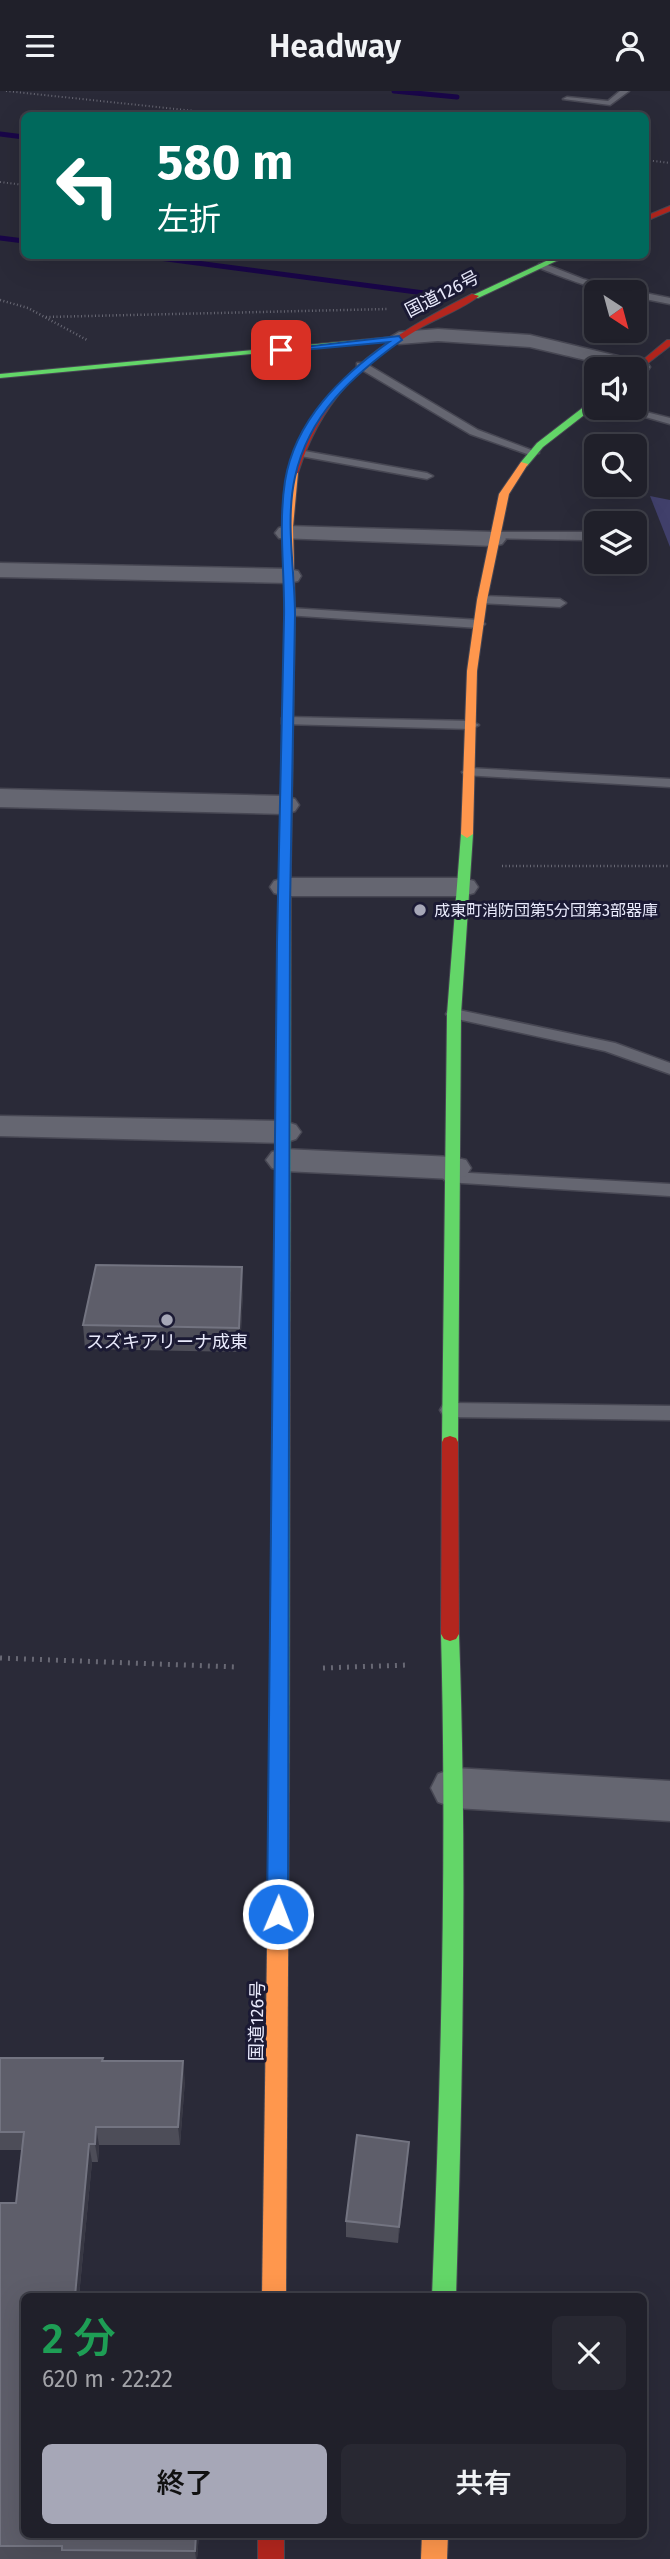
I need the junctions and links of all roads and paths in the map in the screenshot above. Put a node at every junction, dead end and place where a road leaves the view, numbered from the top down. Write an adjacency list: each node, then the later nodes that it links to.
1 (6, 91): 4 (path)
2 (625, 91): 3 (lane)
3 (567, 99)
4 (205, 112)
5 (649, 160): 6 (path)
6 (670, 163)
7 (0, 182): 8 (path)
8 (21, 185)
9 (557, 259): 10 (main road, 国道126号)
10 (542, 266): 11 (lane); 15 (main road, 国道126号)
11 (584, 282)
12 (648, 297): 14 (lane)
13 (0, 300): 16 (path)
14 (670, 301)
15 (446, 311): 16 (path); 17 (main road, 国道126号)
16 (46, 317): 20 (path)
17 (399, 338): 19 (street); 20 (main road); 21 (main road, 国道126号)
18 (670, 342): 19 (main road)
19 (650, 363)
20 (130, 365): 22 (main road)
21 (362, 365): 26 (main road, 国道126号); 27 (lane)
22 (0, 376)
23 (584, 413): 27 (main road)
24 (647, 415): 25 (lane)
25 (670, 421)
26 (299, 453): 28 (lane); 29 (main road, 国道126号)
27 (534, 453): 31 (main road)
28 (427, 475)
29 (287, 533): 31 (street); 33 (main road, 国道126号)
30 (584, 536): 31 (lane)
31 (494, 537): 34 (main road)
32 (0, 570): 33 (street)
33 (289, 576): 36 (main road, 国道126号)
34 (482, 600): 35 (lane); 37 (main road)
35 (560, 603)
36 (290, 612): 37 (lane); 38 (main road, 国道126号)
37 (479, 624): 39 (main road)
38 (287, 721): 39 (lane); 43 (main road, 国道126号)
39 (472, 725): 40 (main road)
40 (469, 772): 41 (lane); 45 (main road)
41 (670, 783)
42 (0, 798): 43 (street)
43 (285, 805): 46 (main road, 国道126号)
44 (670, 866): 45 (path)
45 (464, 877): 46 (street); 47 (main road)
46 (285, 887): 50 (main road, 国道126号)
47 (454, 1014): 48 (lane); 51 (main road)
48 (670, 1069)
49 (0, 1126): 50 (street)
50 (284, 1146): 51 (street); 57 (main road, 国道126号)
51 (453, 1173): 52 (lane); 53 (main road)
52 (670, 1190)
53 (450, 1410): 54 (lane); 56 (main road)
54 (670, 1413)
55 (0, 1658): 57 (path)
56 (450, 1664): 57 (path); 58 (main road)
57 (280, 1669): 60 (main road, 国道126号)
58 (455, 1788): 59 (street); 61 (main road)
59 (670, 1801)
60 (274, 2293)
61 (444, 2293)
62 (271, 2538): 64 (main road)
63 (435, 2538): 65 (main road)
64 (271, 2559)
65 (434, 2559)

